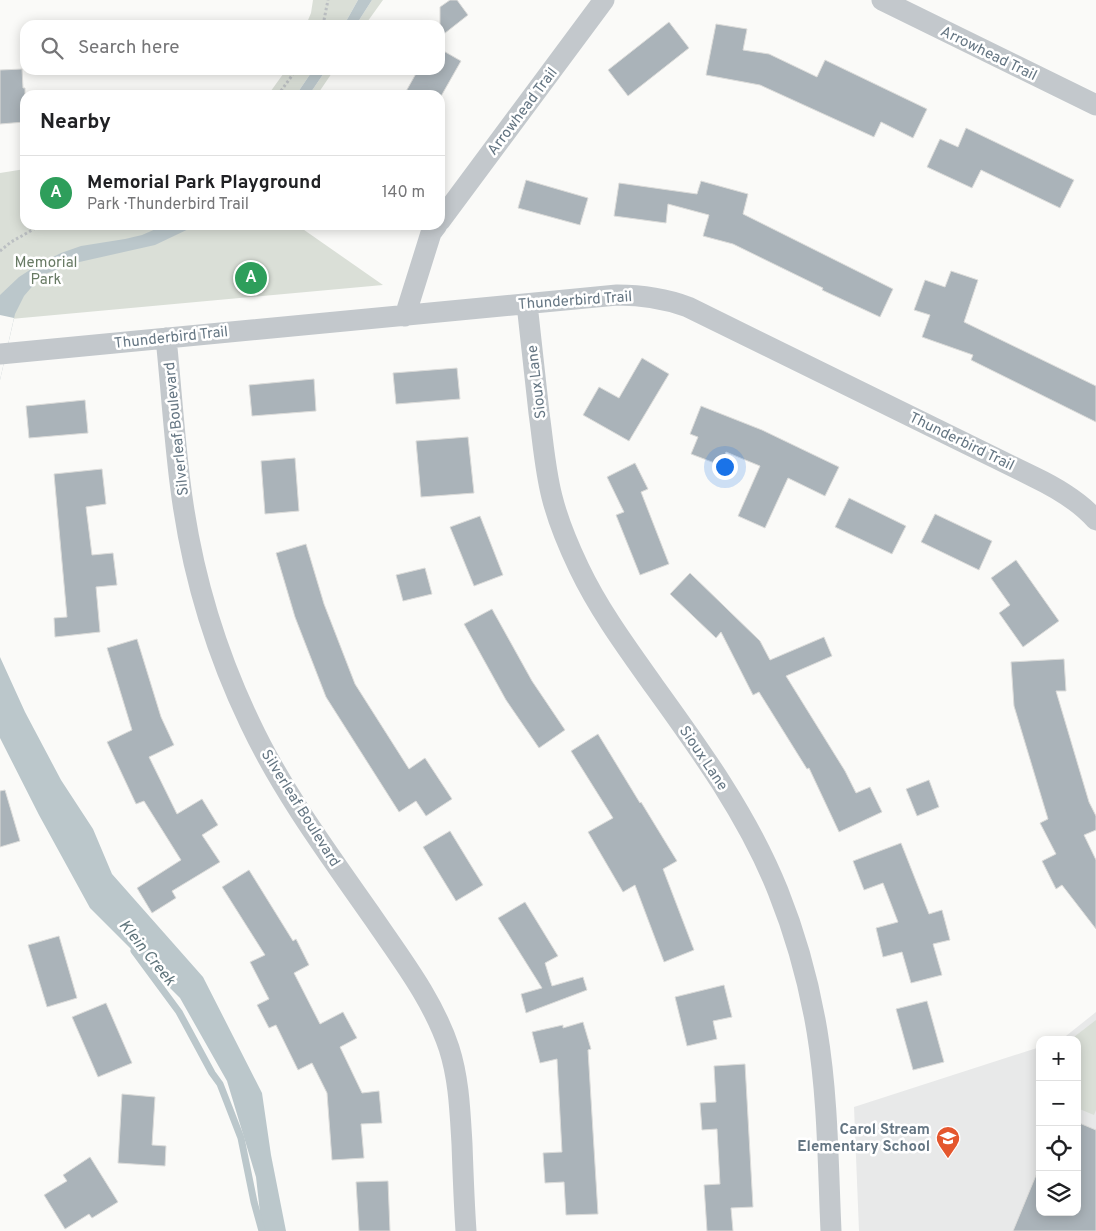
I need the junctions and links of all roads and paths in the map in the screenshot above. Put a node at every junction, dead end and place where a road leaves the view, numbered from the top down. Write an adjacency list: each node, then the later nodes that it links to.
1 (328, 0): 4 (path)
2 (604, 0): 8 (street, Arrowhead Trail)
3 (882, 0): 7 (street, Arrowhead Trail)
4 (325, 20)
5 (292, 75): 6 (path)
6 (282, 90)
7 (1096, 105)
8 (445, 214)
9 (32, 230): 11 (path)
10 (433, 230): 13 (street)
11 (0, 251)
12 (527, 304): 13 (street, Thunderbird Trail); 16 (street, Thunderbird Trail); 18 (street, Sioux Lane)
13 (406, 316): 14 (street, Thunderbird Trail)
14 (166, 338): 15 (street, Thunderbird Trail); 17 (street, Silverleaf Boulevard)
15 (3, 354)
16 (1096, 520)
17 (466, 1231)
18 (831, 1231)

